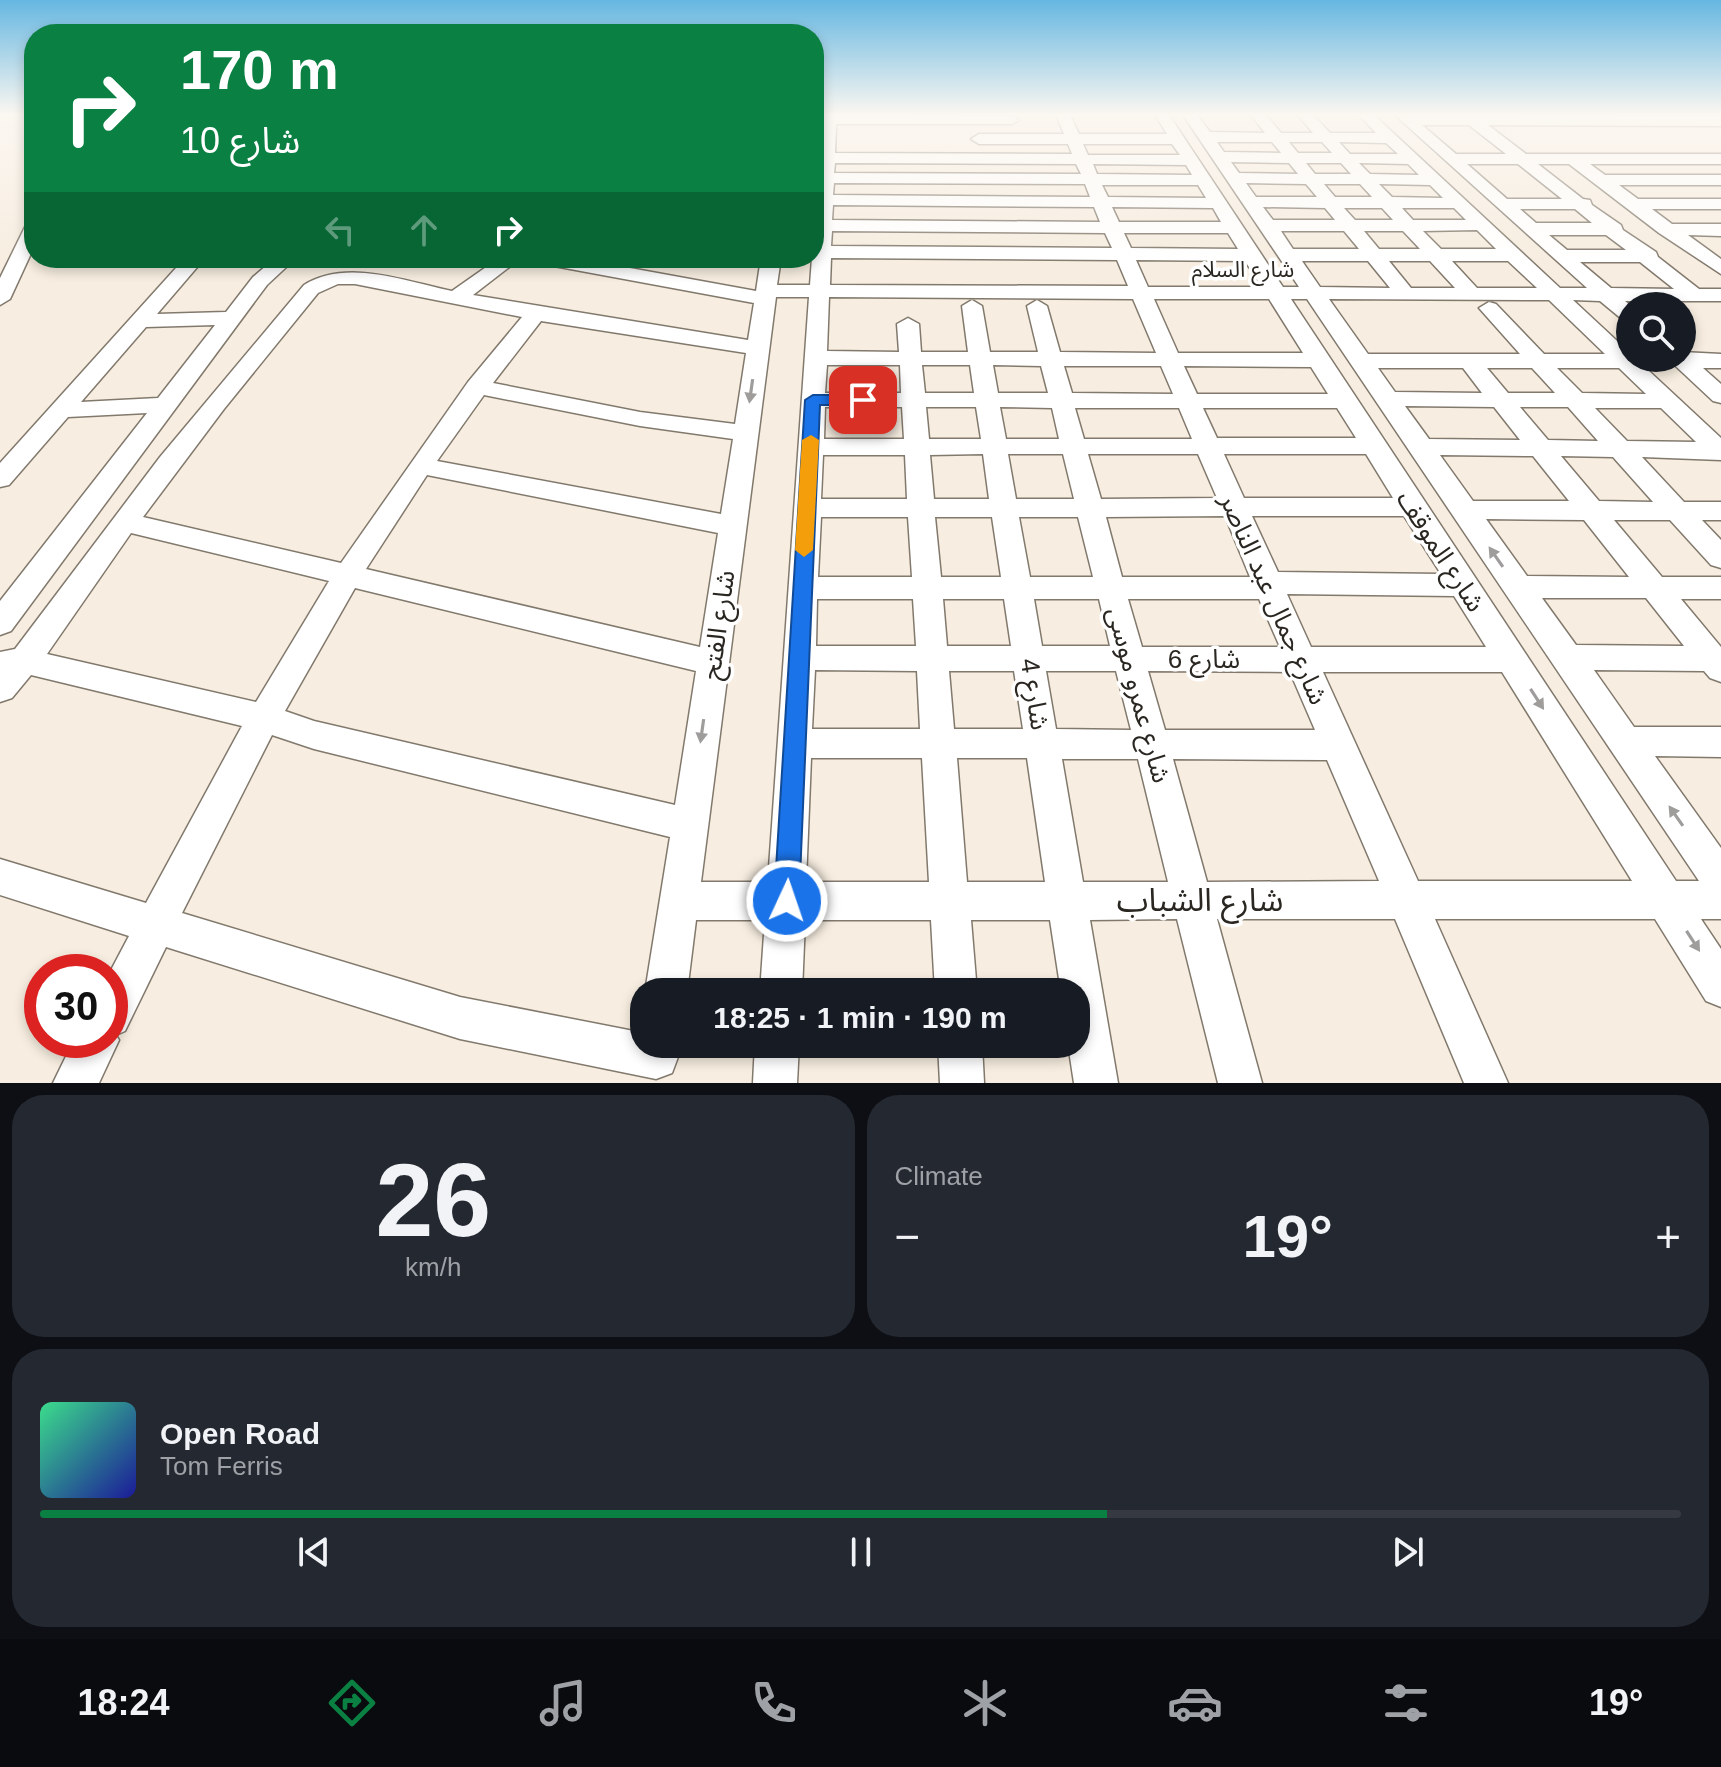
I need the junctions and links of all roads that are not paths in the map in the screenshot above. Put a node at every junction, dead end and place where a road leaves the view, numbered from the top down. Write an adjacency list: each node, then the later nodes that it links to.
1 (849, 166): 22 (street)
2 (896, 166): 23 (street)
3 (946, 166): 24 (street, شارع 4)
4 (998, 166): 25 (street, شارع عمرو موسى)
5 (1076, 166): 25 (street)
6 (1082, 166): 36 (street)
7 (1083, 166): 52 (street)
8 (1084, 166): 77 (street)
9 (1086, 166): 84 (street, شارع جمال عبد الناصر)
10 (1088, 166): 61 (street)
11 (1089, 166): 55 (street)
12 (1205, 166): 55 (street, شارع الموقف)
13 (1215, 166): 37 (street, شارع الموقف)
14 (1266, 166): 26 (street)
15 (1300, 166): 26 (street)
16 (1352, 166): 27 (street)
17 (1419, 166): 28 (street)
18 (1459, 166): 29 (street)
19 (1530, 166): 30 (street)
20 (1582, 166): 31 (street)
21 (1643, 166): 32 (street)
22 (827, 169): 23 (street); 34 (street); 46 (street); 50 (street); 75 (street)
23 (897, 179): 24 (street); 34 (street)
24 (948, 179): 25 (street); 35 (street, شارع 4)
25 (1002, 179): 36 (street, شارع عمرو موسى)
26 (1311, 179): 27 (street); 38 (street)
27 (1365, 179): 28 (street); 39 (street)
28 (1435, 180): 40 (street)
29 (1476, 180): 30 (street); 41 (street)
30 (1548, 180): 31 (street); 42 (street)
31 (1601, 180): 32 (street); 43 (street)
32 (1665, 180): 33 (street); 44 (street)
33 (1721, 180)
34 (899, 201): 35 (street); 50 (street)
35 (952, 201): 36 (street); 51 (street, شارع 4)
36 (1008, 202): 52 (street, شارع عمرو موسى)
37 (1251, 202): 38 (street); 53 (street, شارع الموقف)
38 (1331, 203): 39 (street); 54 (street)
39 (1387, 203): 40 (street); 48 (street)
40 (1460, 203): 49 (street)
41 (1503, 204): 42 (street); 56 (street)
42 (1579, 204): 43 (street); 57 (street)
43 (1634, 204): 44 (street); 58 (street)
44 (1700, 204): 45 (street); 47 (street)
45 (1721, 204)
46 (824, 208)
47 (1721, 218)
48 (1408, 225): 49 (street); 54 (street); 64 (street)
49 (1483, 225): 65 (street)
50 (901, 226): 51 (street); 75 (street)
51 (957, 226): 52 (street); 76 (street, شارع 4)
52 (1014, 226): 77 (street, شارع عمرو موسى)
53 (1267, 226): 54 (street); 62 (street, شارع الموقف)
54 (1350, 226): 63 (street)
55 (1235, 228): 61 (street, شارع الموقف)
56 (1532, 229): 57 (street); 66 (street)
57 (1611, 229): 58 (street); 67 (street)
58 (1669, 229): 59 (street); 68 (street)
59 (1721, 230)
60 (24, 248): 81 (street)
61 (1252, 255): 85 (street, شارع الموقف)
62 (1288, 255): 63 (street); 86 (street, شارع الموقف)
63 (1374, 255): 64 (street); 79 (street)
64 (1436, 255): 65 (street); 87 (street)
65 (1514, 255): 88 (street)
66 (1562, 256): 67 (street); 89 (street)
67 (1645, 256): 68 (street); 78 (street)
68 (1716, 260)
69 (186, 268): 95 (street)
70 (275, 268): 94 (street)
71 (497, 268): 80 (street)
72 (597, 268): 82 (street, شارع السلام)
73 (770, 268): 82 (street, شارع الفتح)
74 (819, 268): 83 (street)
75 (904, 272): 76 (street, شارع السلام); 76 (street); 83 (street, شارع السلام)
76 (967, 279): 77 (street, شارع السلام); 77 (street); 83 (street, شارع السلام); 101 (street, شارع 4)
77 (1029, 280): 84 (street, شارع السلام); 102 (street, شارع عمرو موسى)
78 (1679, 292)
79 (1406, 294): 86 (street, شارع السلام); 87 (street, شارع السلام)
80 (456, 298): 93 (street); 151 (street)
81 (0, 299)
82 (765, 299): 83 (street, شارع السلام); 97 (street, شارع الفتح)
83 (817, 300): 99 (street)
84 (1144, 300): 85 (street, شارع السلام); 103 (street, شارع جمال عبد الناصر)
85 (1281, 300): 86 (street, شارع السلام); 104 (street, شارع الموقف)
86 (1318, 300): 87 (street, شارع السلام); 106 (street, شارع الموقف)
87 (1480, 301): 88 (street, شارع السلام); 108 (street)
88 (1563, 301): 91 (street, شارع السلام); 98 (street)
89 (1616, 302)
90 (1696, 303): 92 (street, شارع السلام)
91 (1616, 306)
92 (1719, 307)
93 (536, 314): 97 (street); 113 (street)
94 (232, 318): 95 (street); 125 (street)
95 (139, 321): 126 (street)
96 (908, 324): 100 (street)
97 (757, 348): 127 (street, شارع الفتح, one-way to 127)
98 (1616, 352)
99 (814, 358): 100 (street); 116 (street)
100 (910, 358): 101 (street); 117 (street)
101 (981, 358): 102 (street); 118 (street, شارع 4)
102 (1051, 359): 103 (street); 119 (street, شارع عمرو موسى)
103 (1170, 359): 104 (street); 121 (street, شارع جمال عبد الناصر)
104 (1320, 360): 122 (street, شارع الموقف)
105 (1696, 360): 110 (street)
106 (1360, 361): 107 (street); 115 (street, شارع الموقف)
107 (1469, 361): 108 (street); 120 (street)
108 (1538, 361): 109 (street); 123 (street)
109 (1616, 361)
110 (1721, 361)
111 (1637, 372): 124 (street)
112 (1694, 372): 114 (street)
113 (476, 387): 127 (street); 139 (street)
114 (1721, 396)
115 (1386, 399): 120 (street); 134 (street, شارع الموقف)
116 (813, 400): 117 (street); 131 (street)
117 (913, 400): 118 (street); 132 (street)
118 (988, 400): 119 (street); 133 (street, شارع 4)
119 (1062, 400): 121 (street); 128 (street, شارع عمرو موسى)
120 (1501, 400): 123 (street); 135 (street)
121 (1188, 401): 122 (street); 129 (street, شارع جمال عبد الناصر)
122 (1346, 401): 130 (street, شارع الموقف)
123 (1575, 401): 124 (street); 136 (street)
124 (1668, 401): 137 (street)
125 (166, 405): 126 (street); 164 (street)
126 (60, 410): 138 (street)
127 (745, 433): 152 (street, شارع الفتح)
128 (1074, 446): 129 (street); 133 (street); 142 (street, شارع عمرو موسى)
129 (1208, 446): 130 (street); 143 (street, شارع جمال عبد الناصر)
130 (1374, 446): 144 (street, شارع الموقف)
131 (810, 447): 132 (street); 145 (street)
132 (916, 447): 133 (street); 146 (street)
133 (995, 447): 141 (street, شارع 4)
134 (1420, 447): 135 (street); 147 (street, شارع الموقف)
135 (1540, 448): 136 (street); 148 (street)
136 (1620, 449): 137 (street); 149 (street)
137 (1720, 451)
138 (11, 456): 140 (street)
139 (422, 466): 152 (street); 154 (street)
140 (0, 479)
141 (1005, 507): 142 (street); 146 (street); 160 (street, شارع 4)
142 (1090, 507): 143 (street); 161 (street, شارع عمرو موسى)
143 (1234, 507): 144 (street); 156 (street, شارع جمال عبد الناصر)
144 (1413, 507): 155 (street, شارع الموقف)
145 (806, 508): 146 (street); 158 (street)
146 (921, 508): 159 (street)
147 (1463, 510): 148 (street); 157 (street, شارع الموقف, one-way to 147)
148 (1591, 510): 149 (street); 162 (street)
149 (1677, 511): 150 (street); 153 (street)
150 (1721, 511)
151 (124, 522): 154 (street); 172 (street)
152 (732, 526): 173 (street, شارع الفتح)
153 (1721, 558)
154 (347, 576): 173 (street); 176 (street)
155 (1463, 585): 156 (street); 171 (street, شارع الموقف)
156 (1269, 586): 161 (street); 170 (street, شارع جمال عبد الناصر)
157 (1517, 587): 162 (street); 165 (street, شارع الموقف)
158 (802, 588): 159 (street); 166 (street)
159 (927, 588): 160 (street); 167 (street)
160 (1018, 588): 161 (street); 168 (street, شارع 4)
161 (1111, 588): 169 (street, شارع عمرو موسى)
162 (1655, 588): 163 (street); 174 (street)
163 (1721, 588)
164 (0, 623)
165 (1565, 657): 174 (street); 177 (street, شارع الموقف)
166 (800, 658): 167 (street, شارع 6); 179 (street)
167 (932, 659): 168 (street, شارع 6); 180 (street)
168 (1029, 659): 169 (street, شارع 6); 181 (street, شارع 4)
169 (1130, 659): 170 (street, شارع 6); 182 (street, شارع عمرو موسى)
170 (1301, 660): 171 (street, شارع 6); 183 (street, شارع جمال عبد الناصر)
171 (1512, 660): 189 (street, شارع الموقف, one-way to 189)
172 (13, 661): 175 (street); 176 (street)
173 (712, 662): 184 (street, شارع الفتح, one-way to 184)
174 (1718, 662)
175 (0, 689)
176 (264, 718): 184 (street); 195 (street)
177 (1624, 741): 178 (street); 186 (street, شارع الموقف, one-way to 177)
178 (1721, 742)
179 (795, 743): 180 (street); 192 (street)
180 (938, 744): 181 (street); 193 (street)
181 (1043, 744): 182 (street); 194 (street, شارع 4)
182 (1152, 744): 183 (street); 187 (street, شارع عمرو موسى)
183 (1338, 745): 188 (street, شارع جمال عبد الناصر)
184 (689, 825): 191 (street, شارع الفتح)
185 (0, 877): 195 (street)
186 (1721, 880)
187 (1193, 900): 188 (street, شارع الشباب); 194 (street, شارع الشباب); 209 (street, شارع عمرو موسى)
188 (1407, 900): 189 (street, شارع الشباب); 210 (street, شارع جمال عبد الناصر)
189 (1666, 900): 190 (street, شارع الشباب); 200 (street, شارع الموقف, one-way to 200)
190 (1721, 900)
191 (679, 901): 192 (street, شارع الشباب); 196 (street, شارع الفتح)
192 (787, 901): 193 (street, شارع الشباب); 197 (street)
193 (950, 901): 194 (street, شارع الشباب); 198 (street)
194 (1068, 901): 208 (street, شارع 4)
195 (155, 927): 199 (street); 204 (street)
196 (668, 978)
197 (782, 978)
198 (955, 978)
199 (128, 980)
200 (1721, 986)
201 (88, 1058): 205 (street)
202 (776, 1058): 206 (street)
203 (961, 1058): 207 (street)
204 (656, 1061)
205 (75, 1083)
206 (775, 1083)
207 (962, 1083)
208 (1096, 1083)
209 (1240, 1083)
210 (1486, 1083)

